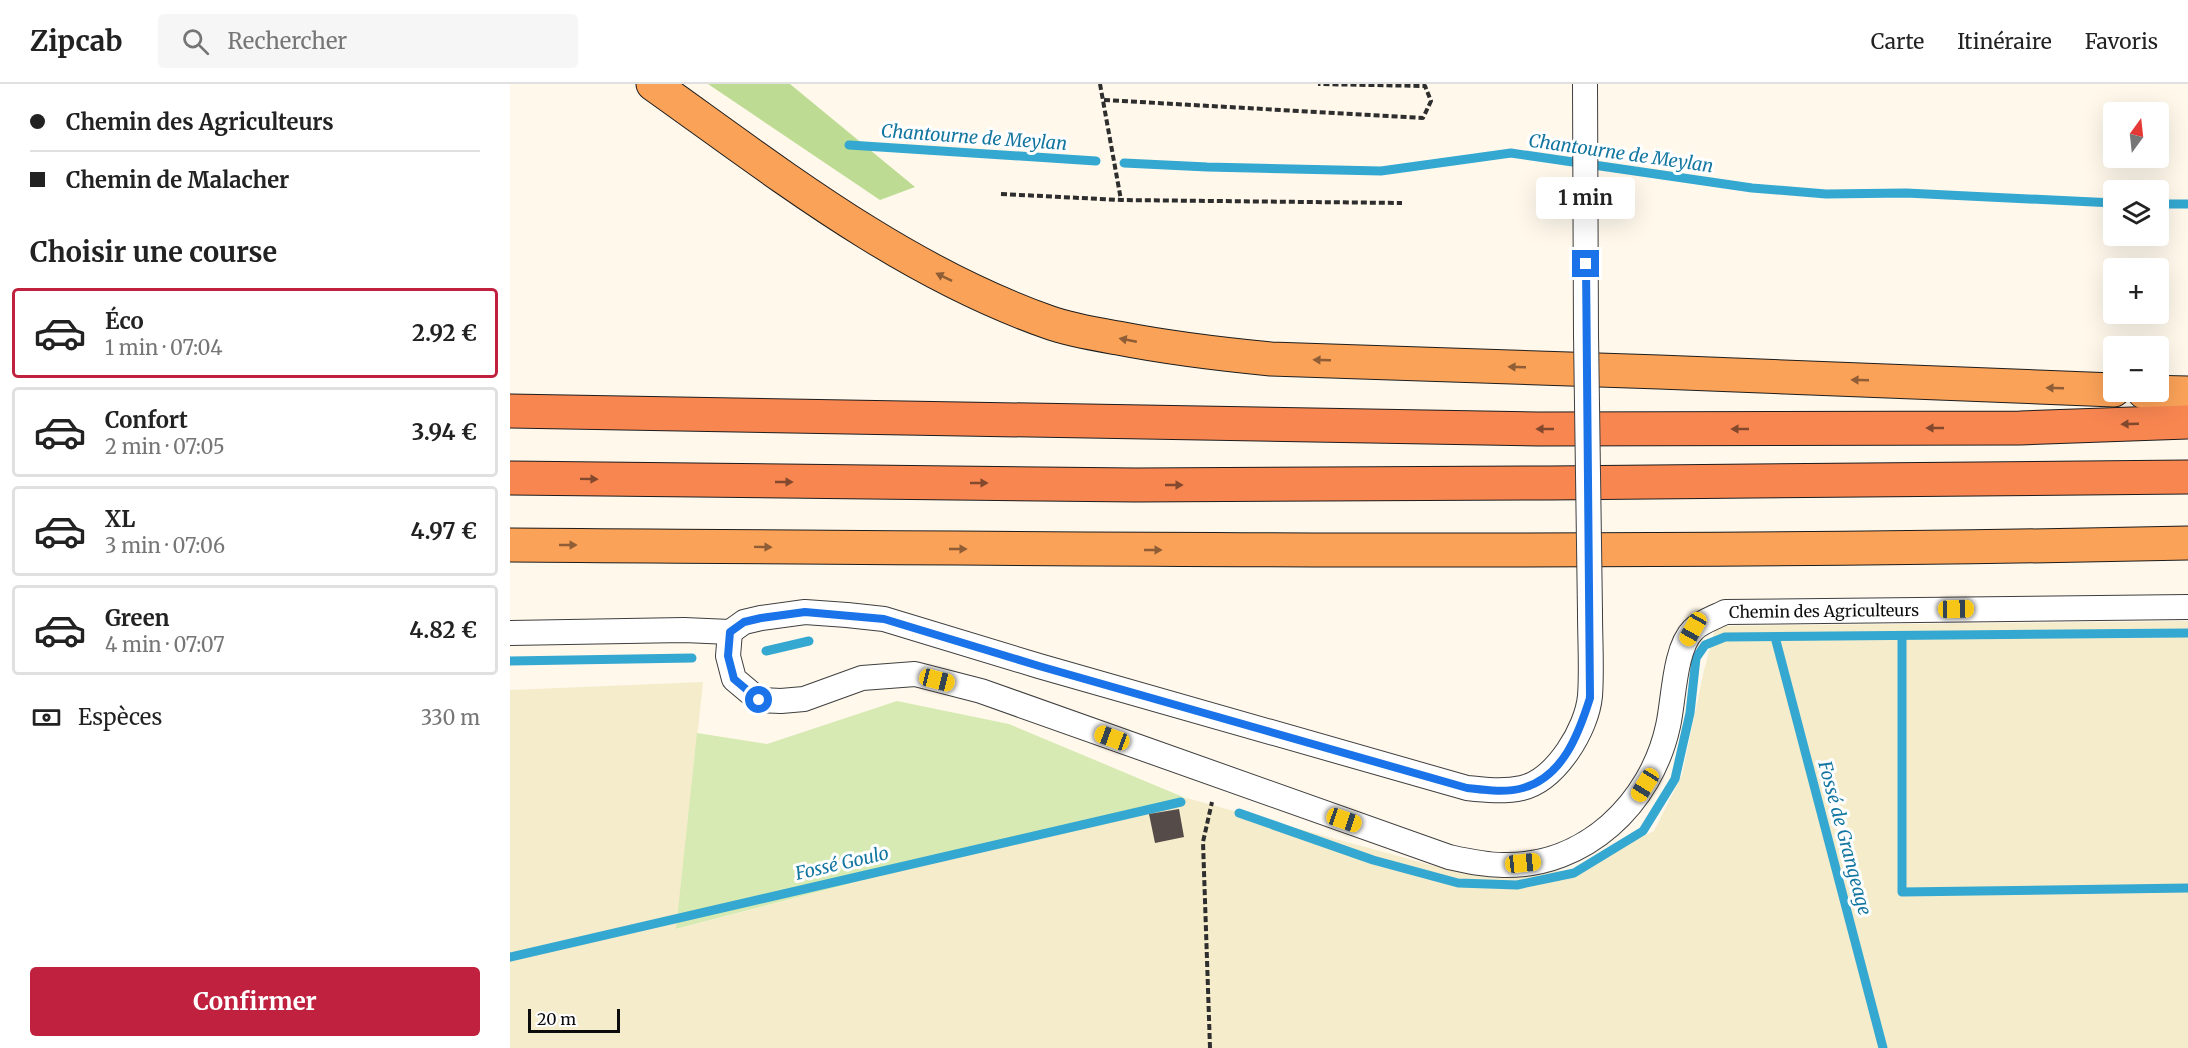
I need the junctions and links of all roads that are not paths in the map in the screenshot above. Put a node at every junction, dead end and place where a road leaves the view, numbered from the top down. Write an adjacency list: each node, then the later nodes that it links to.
1 (653, 84): 3 (highway, one-way to 1)
2 (1585, 84): 13 (street, bridge)
3 (2103, 390)
4 (2169, 393): 5 (highway)
5 (2188, 393)
6 (510, 411): 7 (highway, one-way to 6)
7 (2188, 422)
8 (2188, 477): 9 (highway, one-way to 8)
9 (510, 478)
10 (2188, 543): 11 (highway, one-way to 10)
11 (510, 545)
12 (2188, 607): 13 (street, Chemin des Agriculteurs)
13 (730, 632): 14 (street)
14 (510, 633)

